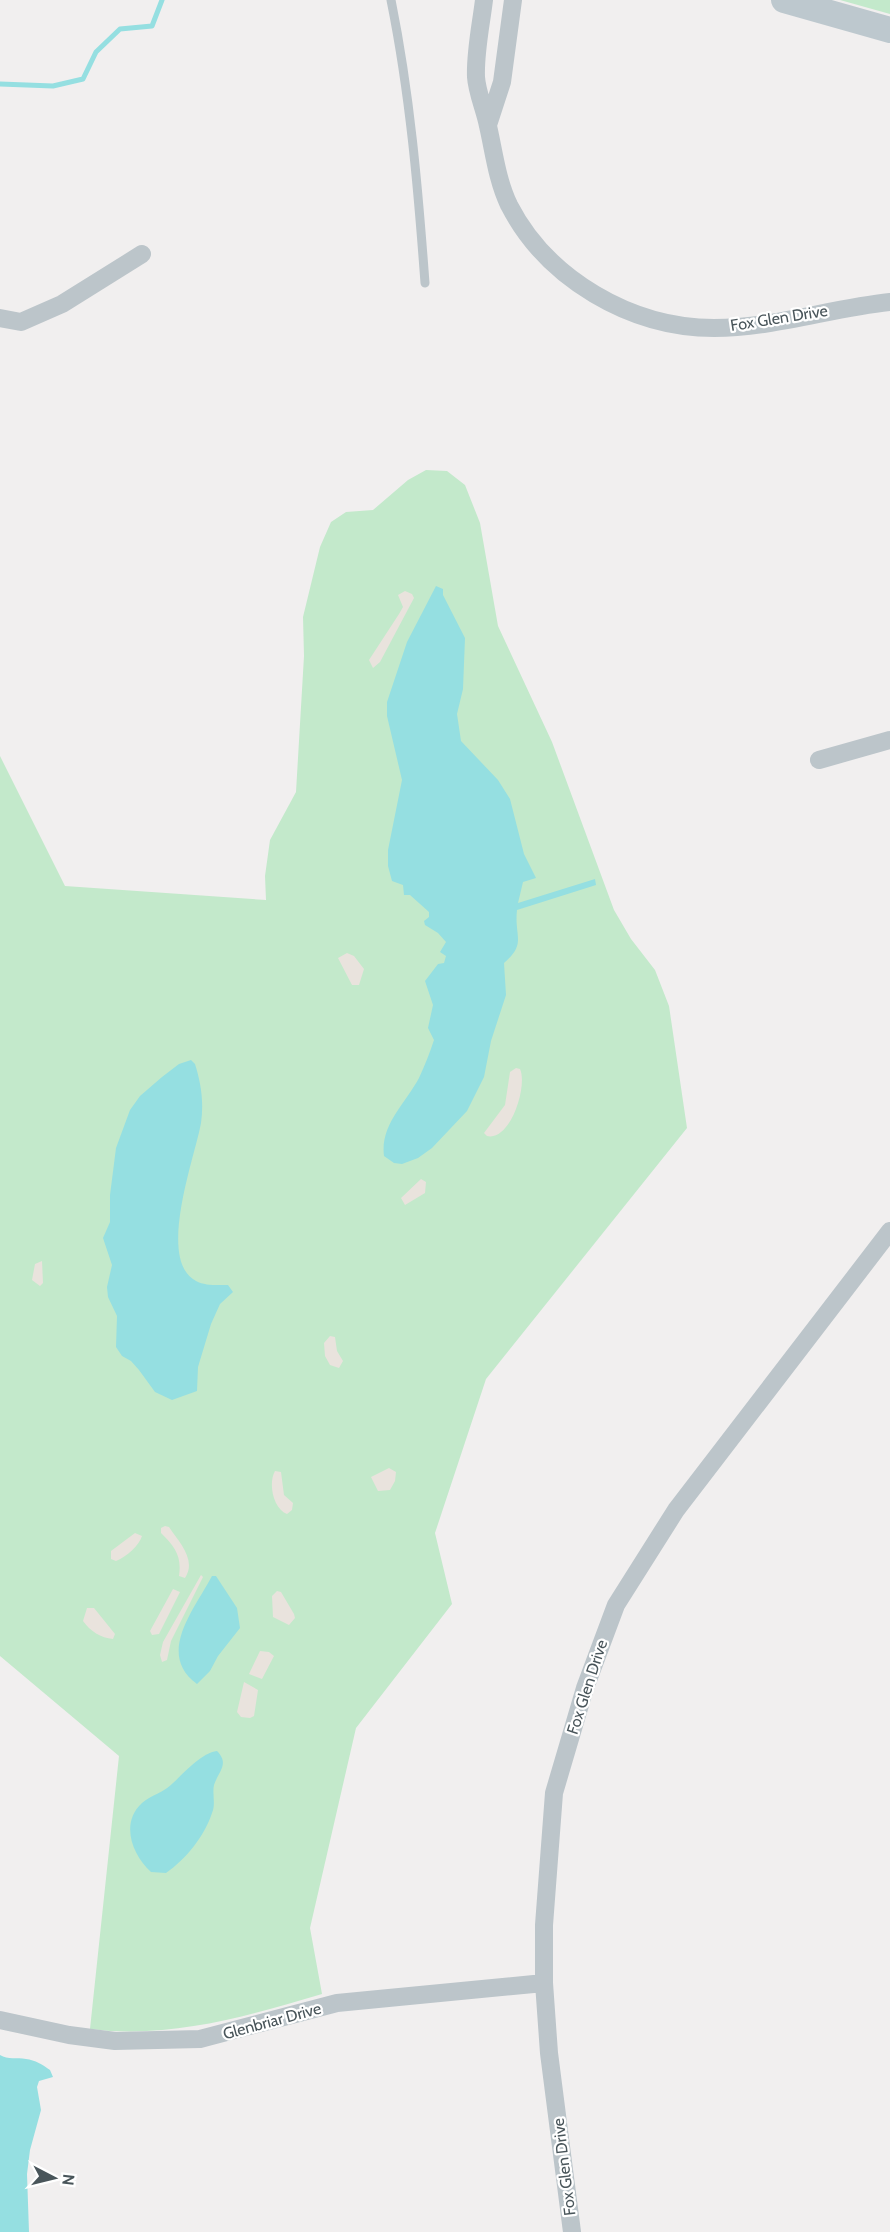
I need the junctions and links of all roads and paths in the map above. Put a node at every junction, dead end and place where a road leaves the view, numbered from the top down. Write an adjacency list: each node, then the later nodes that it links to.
1 (391, 0): 8 (lane)
2 (484, 0): 6 (street, Fox Glen Drive)
3 (513, 0): 6 (street, Fox Glen Drive)
4 (784, 0): 5 (main road)
5 (890, 30)
6 (488, 125): 9 (street, Fox Glen Drive)
7 (142, 254): 10 (street)
8 (425, 283)
9 (890, 302)
10 (0, 318)
11 (890, 740): 12 (street)
12 (819, 760)
13 (890, 1231): 14 (street, Fox Glen Drive)
14 (544, 1983): 15 (street, Glenbriar Drive); 16 (street, Fox Glen Drive)
15 (0, 2020)
16 (572, 2232)

